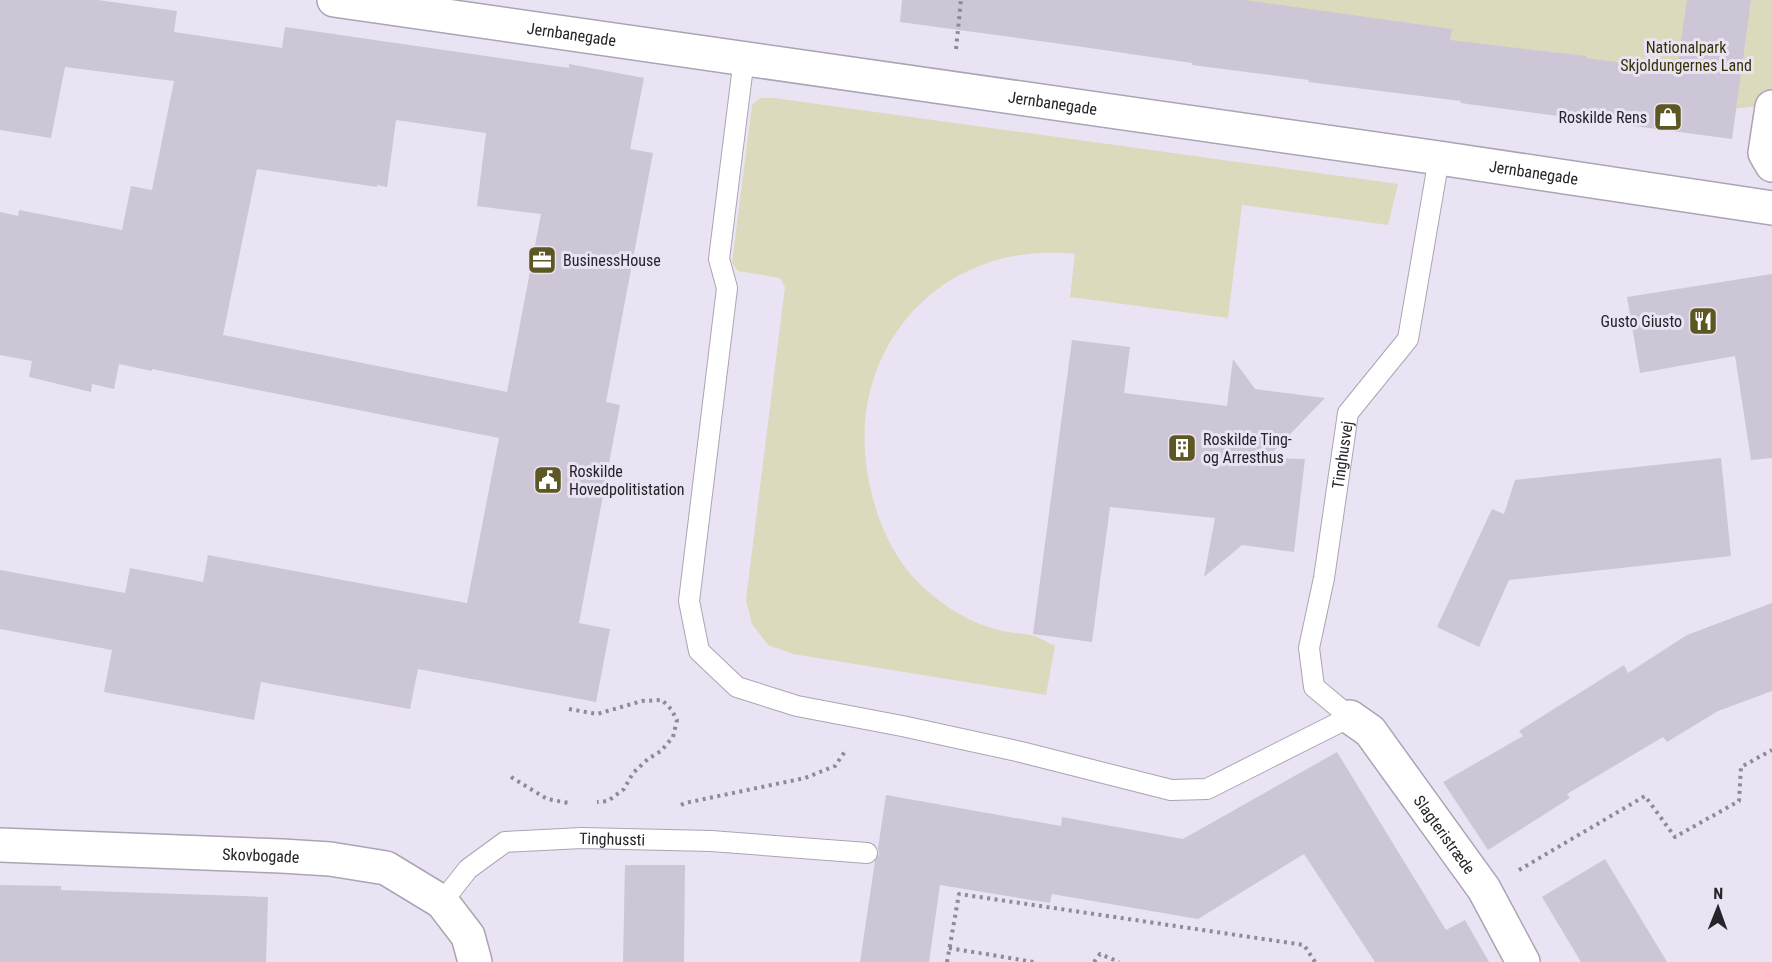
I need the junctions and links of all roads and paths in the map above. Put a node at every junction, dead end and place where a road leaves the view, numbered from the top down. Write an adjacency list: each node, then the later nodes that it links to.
1 (961, 0): 4 (path)
2 (355, 2): 3 (main road, Jernbanegade)
3 (744, 58): 4 (main road, Jernbanegade); 11 (lane)
4 (951, 88): 6 (main road, Jernbanegade)
5 (1772, 107): 7 (main road)
6 (1439, 158): 8 (main road, Jernbanegade); 10 (lane, Tinghusvej)
7 (1772, 165)
8 (1772, 208)
9 (569, 710): 14 (path)
10 (1350, 717): 11 (lane); 19 (main road, Slagteristræde)
11 (866, 719): 16 (path, Tinghussti)
12 (1772, 750): 19 (path)
13 (511, 777): 15 (path)
14 (588, 803)
15 (577, 805)
16 (652, 840): 18 (lane); 20 (lane, Tinghussti)
17 (0, 845): 20 (main road, Skovbogade)
18 (867, 853)
19 (1484, 889): 28 (main road, Slagteristræde)
20 (442, 902): 22 (main road, Skovbogade)
21 (949, 948): 23 (path); 24 (path); 27 (path)
22 (476, 962)
23 (947, 962)
24 (1034, 962)
25 (1094, 962): 26 (path)
26 (1119, 962)
27 (1315, 962)
28 (1523, 962)

